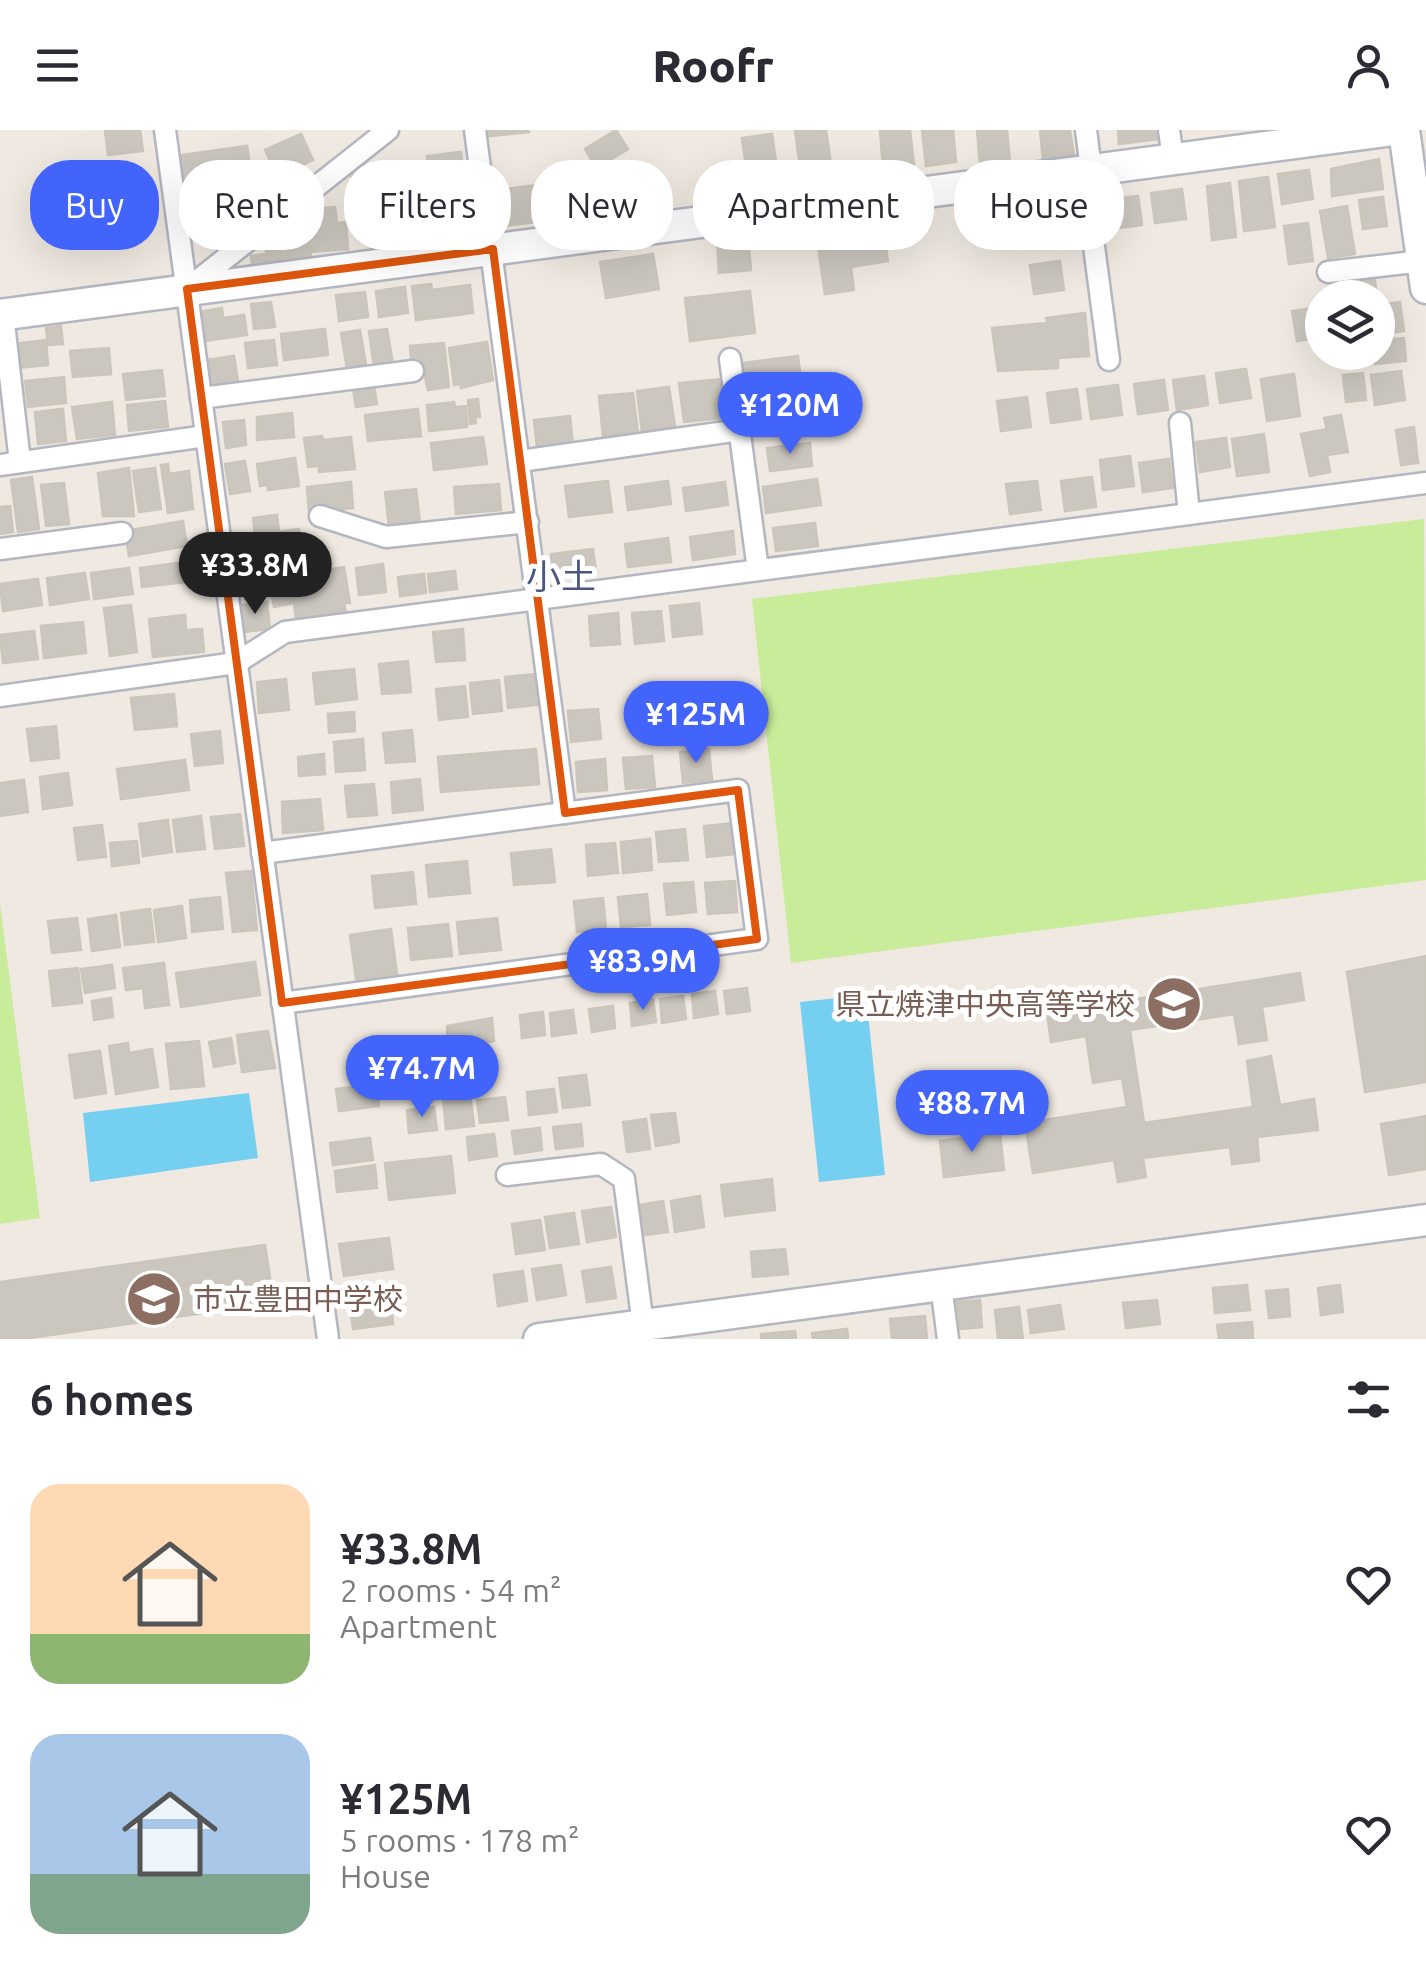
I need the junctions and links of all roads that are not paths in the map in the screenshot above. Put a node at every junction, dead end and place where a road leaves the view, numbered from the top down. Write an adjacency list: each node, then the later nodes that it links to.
1 (165, 130): 18 (street)
2 (388, 130): 18 (street)
3 (476, 130): 8 (street)
4 (1086, 130): 9 (street)
5 (1394, 130): 7 (street)
6 (1404, 130): 17 (street)
7 (1171, 144): 10 (street)
8 (480, 160)
9 (1088, 160)
10 (1120, 160)
11 (954, 188): 12 (street)
12 (511, 247)
13 (485, 250): 18 (street)
14 (493, 250): 27 (street)
15 (1097, 250): 21 (street)
16 (1328, 272): 17 (street)
17 (1424, 274)
18 (187, 289): 19 (street); 23 (street)
19 (2, 315): 28 (street)
20 (730, 359): 25 (street)
21 (1109, 360)
22 (413, 371): 23 (street)
23 (201, 398): 26 (street)
24 (1180, 423): 30 (street)
25 (740, 430): 27 (street); 35 (street)
26 (206, 436): 28 (street); 37 (street)
27 (520, 461): 32 (street)
28 (10, 463)
29 (1426, 483): 30 (street)
30 (1189, 514): 35 (street)
31 (320, 516): 32 (street)
32 (528, 522): 36 (street)
33 (122, 533): 34 (street)
34 (0, 548)
35 (758, 570): 36 (street)
36 (538, 598): 37 (street); 39 (street)
37 (236, 663): 38 (street); 40 (street)
38 (0, 696)
39 (565, 813): 40 (street); 41 (street)
40 (262, 853): 41 (street)
41 (282, 1003): 46 (street)
42 (506, 1176): 45 (street)
43 (1426, 1220): 44 (street)
44 (941, 1285): 45 (street); 48 (street)
45 (643, 1325): 47 (street)
46 (328, 1339)
47 (540, 1339)
48 (948, 1339)

